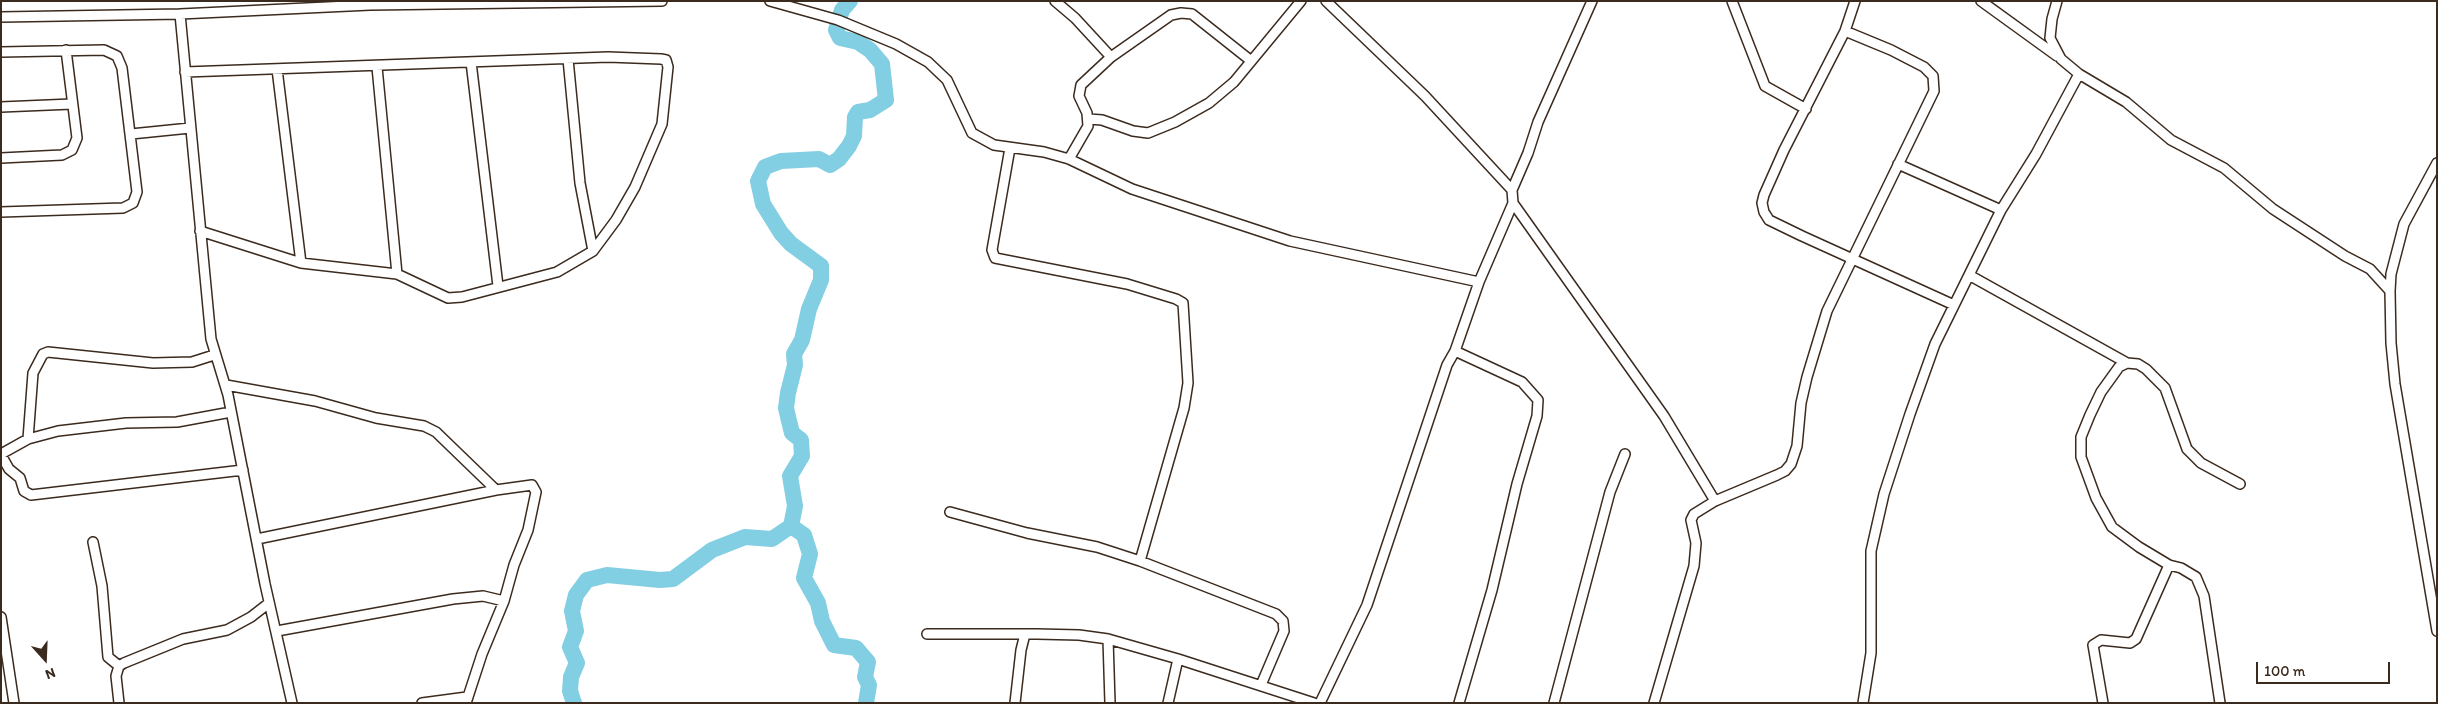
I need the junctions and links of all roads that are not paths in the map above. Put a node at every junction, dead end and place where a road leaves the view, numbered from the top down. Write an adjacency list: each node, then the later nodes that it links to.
1 (662, 1): 11 (street)
2 (770, 1): 32 (street)
3 (1055, 1): 17 (street)
4 (1301, 1): 20 (street)
5 (1326, 1): 37 (street)
6 (1592, 1): 37 (street)
7 (1732, 1): 28 (street)
8 (1855, 1): 14 (street)
9 (1980, 1): 19 (street)
10 (2057, 1): 19 (street)
11 (370, 3): 12 (street)
12 (180, 14): 13 (street); 24 (street)
13 (1, 17)
14 (1845, 31): 28 (street); 36 (street)
15 (66, 50): 16 (street); 26 (street); 31 (street)
16 (1, 52)
17 (1111, 57): 20 (street); 29 (street)
18 (568, 59): 21 (street); 42 (street); 42 (street)
19 (2061, 59): 25 (street)
20 (1250, 60): 29 (street)
21 (471, 62): 22 (street); 48 (street)
22 (377, 67): 23 (street); 45 (street)
23 (277, 69): 24 (street); 44 (street)
24 (185, 72): 30 (street)
25 (2079, 74): 39 (street); 49 (street)
26 (72, 104): 27 (street); 33 (street)
27 (1, 107)
28 (1806, 109): 43 (street)
29 (1089, 119): 34 (street)
30 (190, 128): 31 (street); 41 (street)
31 (130, 134): 40 (street)
32 (1010, 148): 34 (street); 66 (street)
33 (1, 158)
34 (1069, 158): 47 (street)
35 (2437, 162): 49 (street)
36 (1898, 164): 39 (street); 43 (street)
37 (1512, 190): 38 (street)
38 (1512, 203): 47 (street); 62 (street)
39 (2001, 210): 46 (street)
40 (1, 212)
41 (200, 231): 44 (street); 52 (street)
42 (593, 251): 48 (street)
43 (1853, 260): 50 (street); 62 (street)
44 (301, 263): 45 (street)
45 (397, 274): 48 (street)
46 (1969, 275): 50 (street); 53 (street)
47 (1479, 282): 51 (street)
48 (498, 286)
49 (2390, 291): 71 (street)
50 (1954, 305): 92 (street)
51 (1455, 350): 88 (street); 89 (street)
52 (214, 355): 54 (street); 56 (street)
53 (2127, 363): 60 (street); 67 (street)
54 (226, 385): 55 (street); 61 (street)
55 (231, 412): 56 (street); 59 (street)
56 (28, 439): 57 (street)
57 (1, 454): 59 (street)
58 (1625, 454): 90 (street)
59 (243, 470): 64 (street)
60 (2240, 484)
61 (496, 490): 64 (street); 68 (street)
62 (1715, 501): 91 (street)
63 (950, 512): 66 (street)
64 (257, 539): 69 (street)
65 (93, 542): 77 (street)
66 (1140, 561): 78 (street)
67 (2169, 565): 93 (street); 94 (street)
68 (504, 601): 72 (street); 79 (street)
69 (269, 603): 72 (street); 77 (street)
70 (1, 617): 80 (street)
71 (2437, 631)
72 (277, 632): 82 (street)
73 (927, 634): 74 (street)
74 (1025, 634): 75 (street); 84 (street)
75 (1108, 640): 76 (street); 85 (street)
76 (1178, 659): 78 (street); 86 (street)
77 (119, 666): 81 (street)
78 (1261, 685): 87 (street)
79 (467, 700): 83 (street)
80 (14, 703)
81 (119, 703)
82 (292, 703)
83 (422, 703)
84 (1015, 703)
85 (1110, 703)
86 (1168, 703)
87 (1314, 703)
88 (1320, 703)
89 (1459, 703)
90 (1554, 703)
91 (1654, 703)
92 (1863, 703)
93 (2103, 703)
94 (2220, 703)

